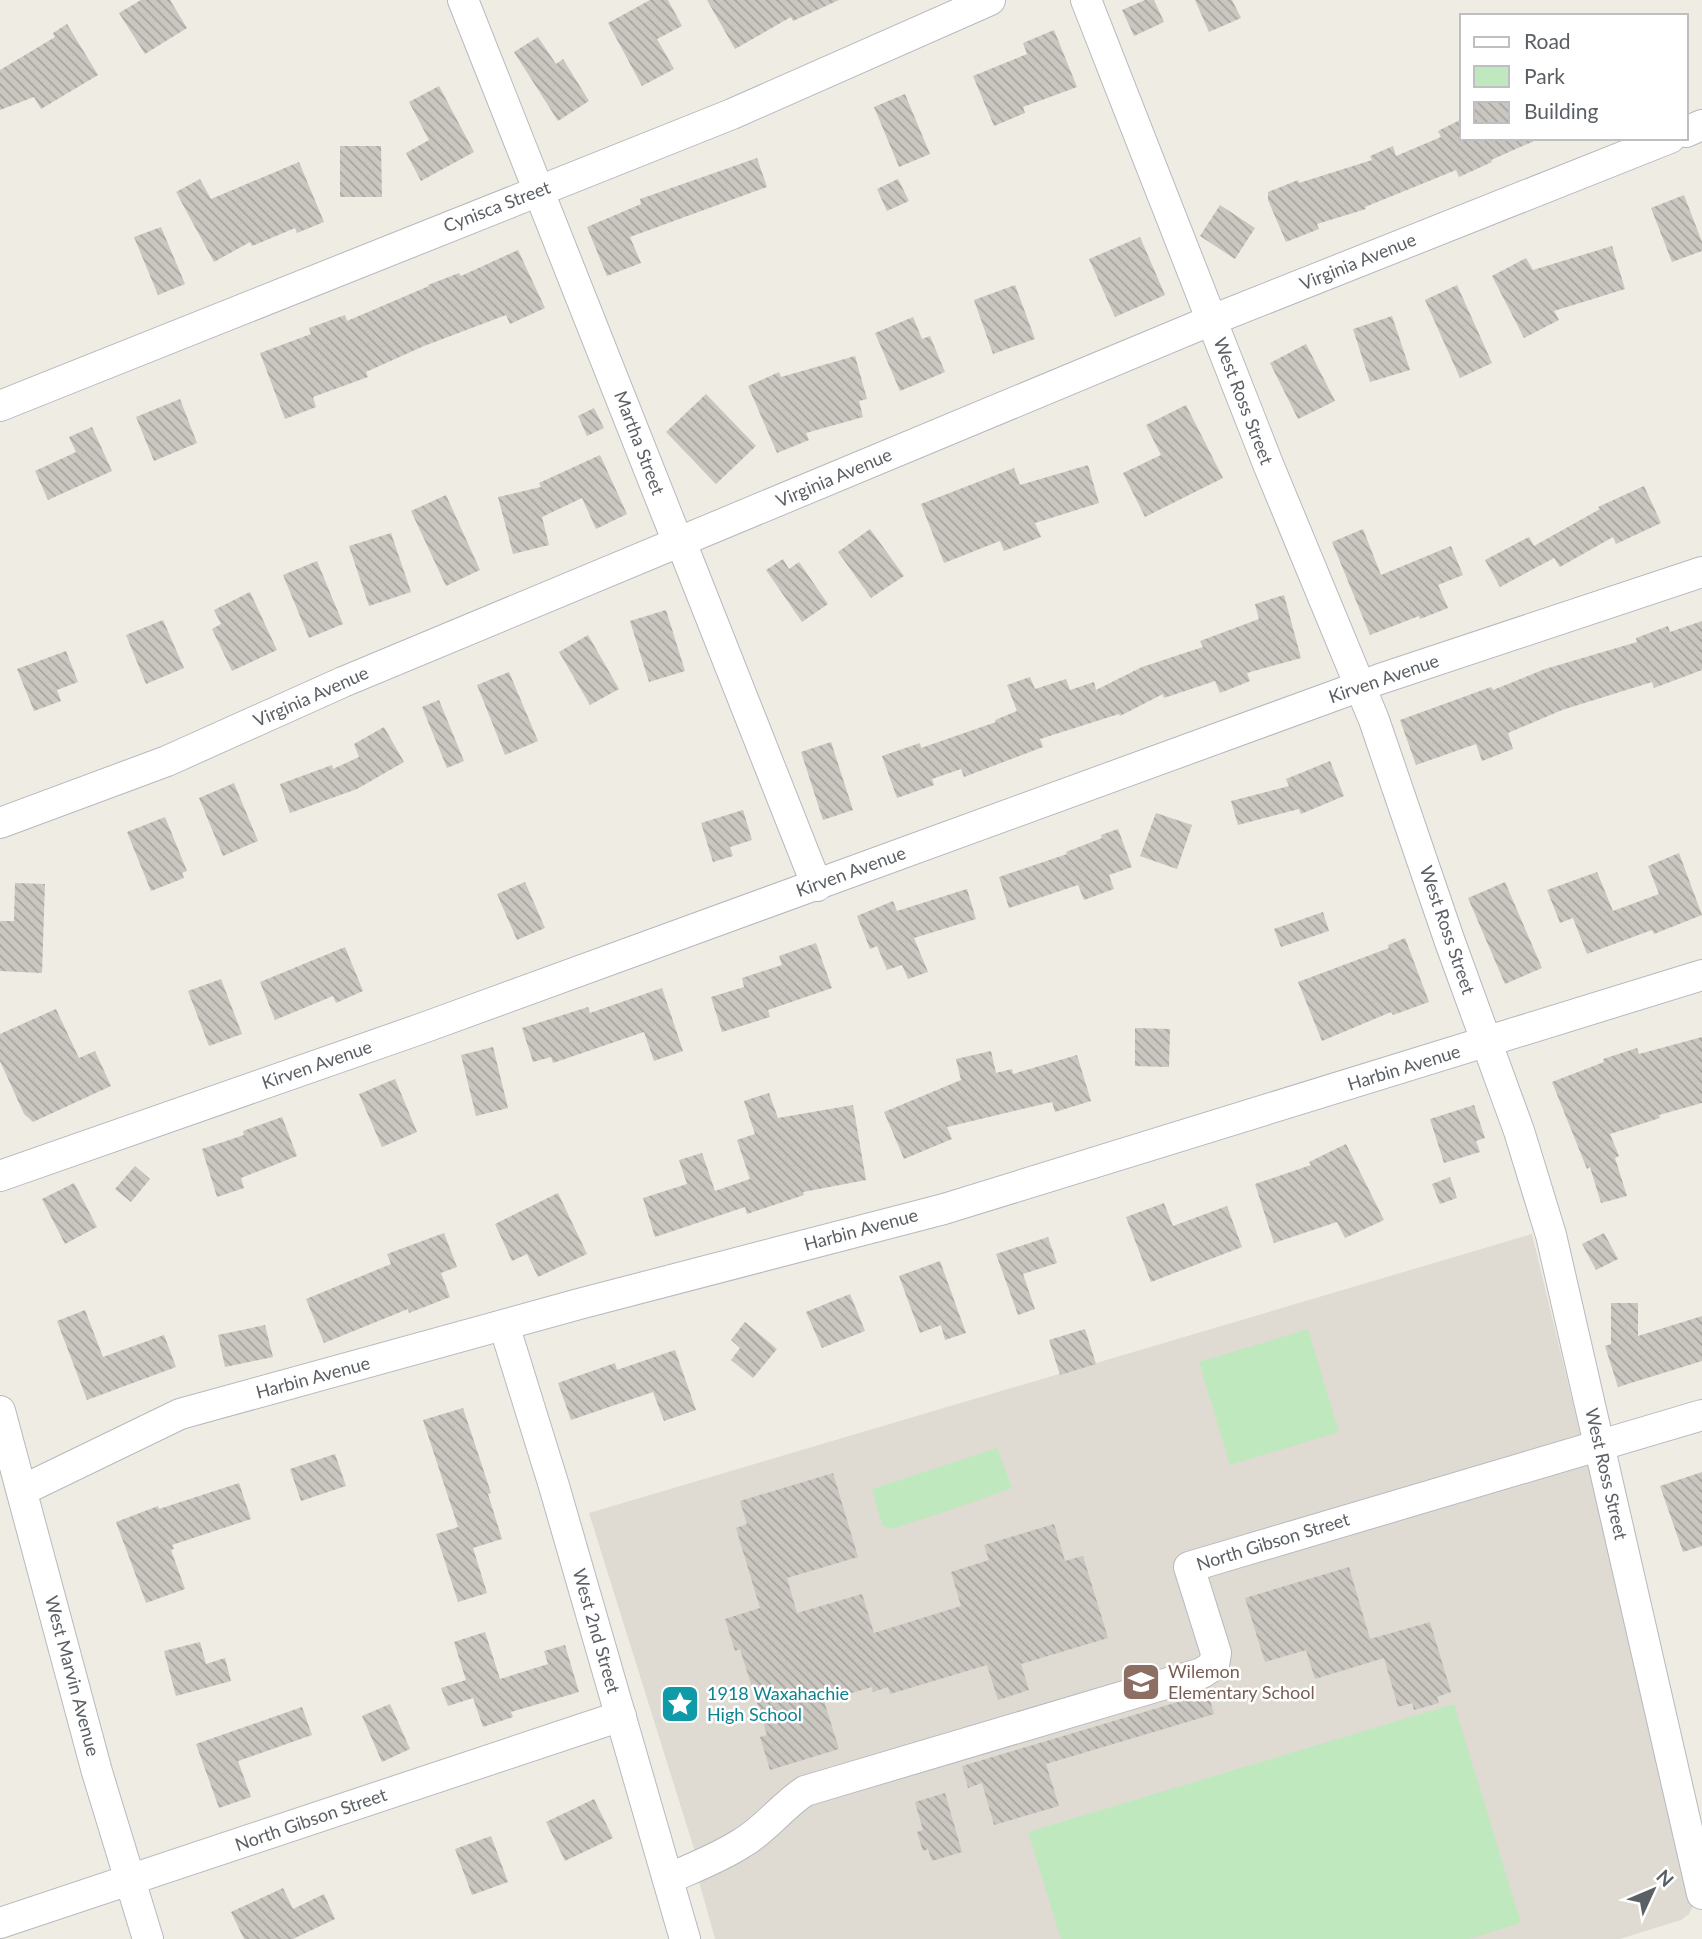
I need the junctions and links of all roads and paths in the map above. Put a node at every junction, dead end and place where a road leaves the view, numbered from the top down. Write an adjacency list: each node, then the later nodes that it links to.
1 (463, 0): 5 (street, Martha Street)
2 (989, 0): 5 (street, Cynisca Street)
3 (1086, 0): 6 (street, West Ross Street)
4 (1665, 140): 6 (street, Virginia Avenue)
5 (540, 190): 7 (street, Cynisca Street); 8 (street, Martha Street)
6 (1212, 320): 8 (street, Virginia Avenue); 10 (street, West Ross Street)
7 (0, 406)
8 (681, 542): 11 (street, Virginia Avenue); 12 (street, Martha Street)
9 (1702, 572): 10 (street, Kirven Avenue)
10 (1361, 687): 12 (street, Kirven Avenue); 14 (street, West Ross Street)
11 (0, 823)
12 (817, 886): 15 (street, Kirven Avenue)
13 (1702, 975): 14 (street, Harbin Avenue)
14 (1487, 1043): 16 (street, Harbin Avenue); 19 (street, West Ross Street)
15 (0, 1176)
16 (503, 1325): 20 (street, Harbin Avenue); 21 (street, West 2nd Street)
17 (0, 1411): 20 (street, West Marvin Avenue)
18 (1702, 1415): 19 (street, North Gibson Street)
19 (1600, 1445): 22 (street, North Gibson Street); 24 (street, West Ross Street)
20 (23, 1490): 23 (street, West Marvin Avenue)
21 (621, 1716): 22 (street, West 2nd Street); 23 (street, North Gibson Street)
22 (668, 1879): 27 (street, West 2nd Street)
23 (131, 1881): 25 (street, North Gibson Street); 26 (street, West Marvin Avenue)
24 (1702, 1894)
25 (0, 1923)
26 (148, 1939)
27 (685, 1939)

